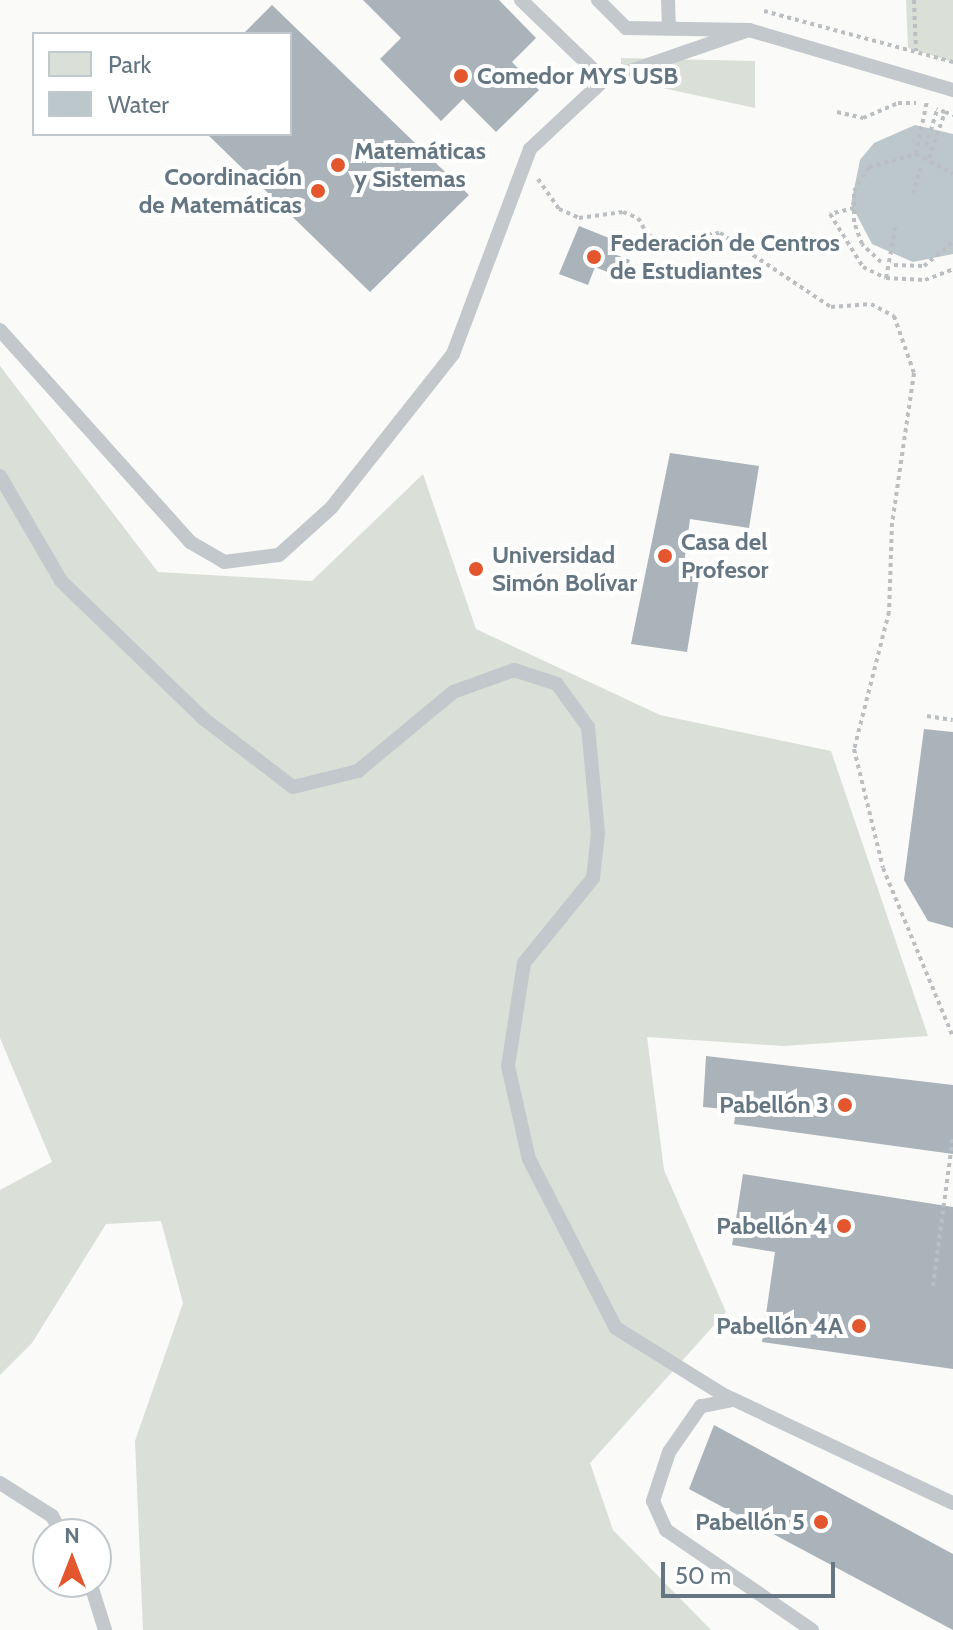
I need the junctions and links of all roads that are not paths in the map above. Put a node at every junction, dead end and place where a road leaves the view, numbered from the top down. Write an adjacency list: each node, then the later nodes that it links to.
1 (521, 0): 6 (lane)
2 (598, 0): 4 (lane)
3 (668, 0): 4 (lane)
4 (669, 27): 5 (lane)
5 (749, 30): 6 (lane); 7 (lane)
6 (604, 80): 8 (lane)
7 (953, 90)
8 (0, 330)
9 (0, 476): 10 (lane)
10 (734, 1399): 12 (lane); 16 (lane)
11 (0, 1483): 13 (lane)
12 (953, 1503)
13 (53, 1518)
14 (95, 1598): 15 (lane)
15 (105, 1630)
16 (812, 1630)

